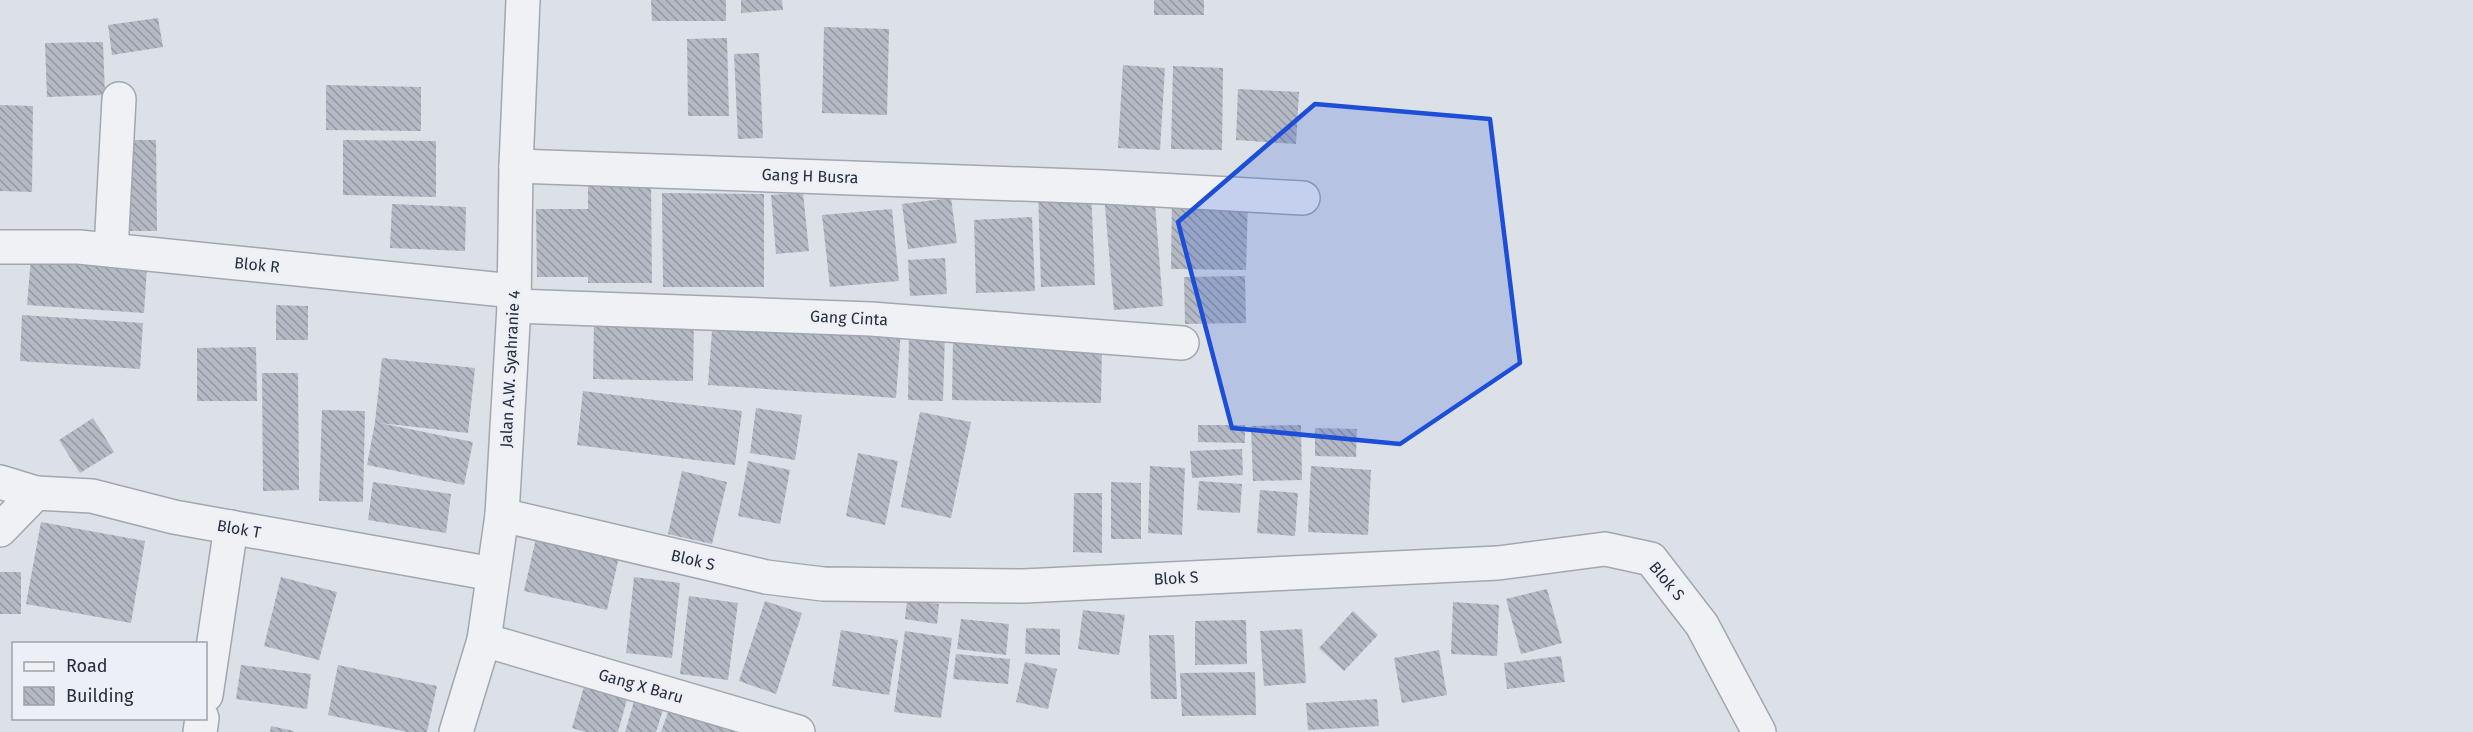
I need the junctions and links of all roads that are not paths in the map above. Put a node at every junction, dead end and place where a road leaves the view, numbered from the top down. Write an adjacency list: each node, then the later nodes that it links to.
1 (523, 0): 3 (street, Jalan A.W. Syahranie 4)
2 (119, 99): 6 (street)
3 (516, 166): 4 (street, Gang H Busra); 7 (street, Jalan A.W. Syahranie 4)
4 (1303, 198)
5 (0, 247): 6 (street, Blok R)
6 (111, 250): 7 (street, Blok R)
7 (514, 298): 8 (street, Gang Cinta); 11 (street, Jalan A.W. Syahranie 4)
8 (1182, 343)
9 (0, 482): 10 (street, Blok T)
10 (36, 493): 12 (street, Blok T); 13 (street)
11 (501, 515): 14 (street, Jalan A.W. Syahranie 4); 19 (street, Blok S)
12 (231, 527): 14 (street, Blok T); 16 (street)
13 (0, 530)
14 (493, 574): 15 (street, Jalan A.W. Syahranie 4)
15 (484, 640): 17 (street, Jalan A.W. Syahranie 4); 18 (street, Gang X Baru)
16 (207, 688)
17 (456, 732)
18 (798, 732)
19 (1759, 732)

